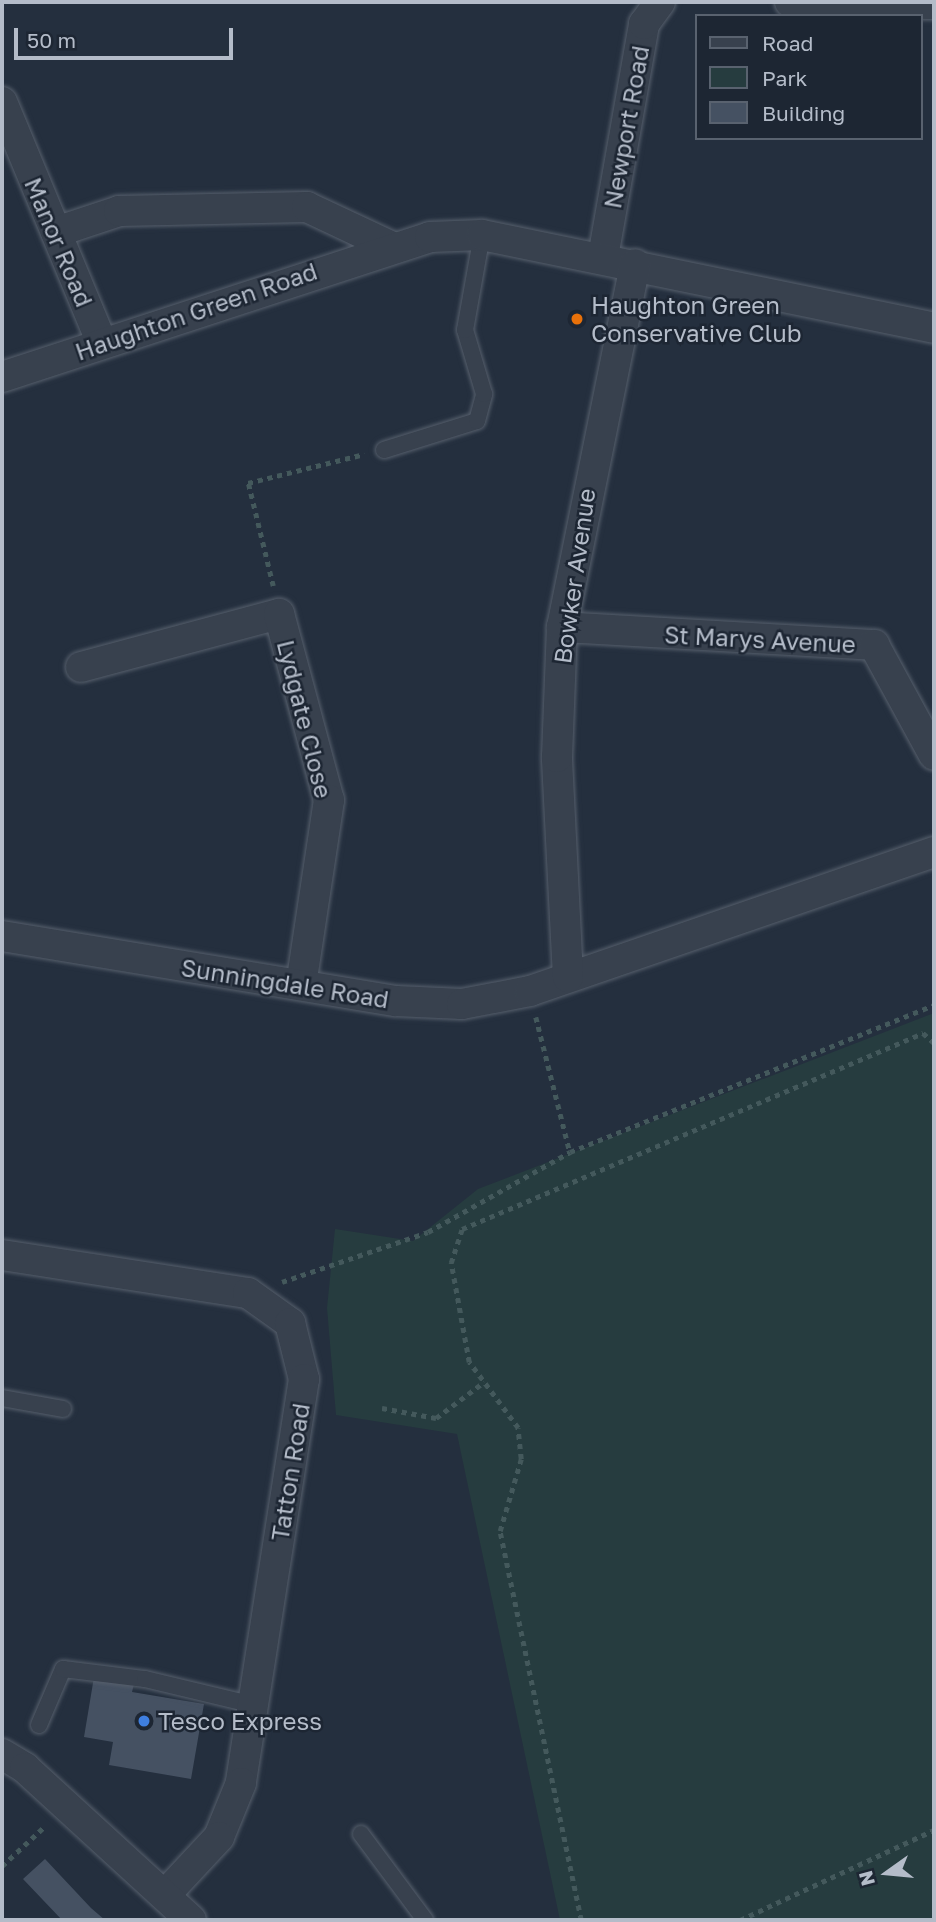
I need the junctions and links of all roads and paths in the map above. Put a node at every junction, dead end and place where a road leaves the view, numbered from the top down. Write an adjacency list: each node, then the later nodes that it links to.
1 (660, 2): 8 (street, Newport Road)
2 (790, 2): 3 (street)
3 (934, 4)
4 (2, 102): 5 (street, Manor Road)
5 (56, 232): 7 (street); 11 (street, Manor Road)
6 (482, 235): 7 (street, Haughton Green Road); 8 (street, Haughton Green Road); 13 (lane)
7 (390, 246): 11 (street, Haughton Green Road)
8 (603, 257): 9 (street, Haughton Green Road)
9 (635, 264): 10 (street, Haughton Green Road); 15 (street, Bowker Avenue)
10 (934, 328)
11 (102, 343): 12 (street, Haughton Green Road)
12 (2, 377)
13 (384, 450): 14 (path)
14 (279, 614): 16 (street, Lydgate Close); 21 (street, Lydgate Close)
15 (562, 627): 17 (street, St Marys Avenue); 20 (street, Bowker Avenue)
16 (81, 667)
17 (934, 755)
18 (934, 852): 20 (street)
19 (2, 936): 21 (street, Sunningdale Road)
20 (568, 977): 22 (street, Sunningdale Road)
21 (301, 985): 22 (street, Sunningdale Road)
22 (530, 990): 25 (path)
23 (934, 1005): 25 (path)
24 (934, 1043): 28 (path)
25 (570, 1152): 27 (path)
26 (2, 1255): 27 (street, Tatton Road)
27 (248, 1293): 32 (street, Tatton Road)
28 (484, 1382): 30 (path); 42 (path)
29 (2, 1398): 31 (lane)
30 (382, 1408)
31 (63, 1409)
32 (254, 1705): 33 (lane); 39 (street, Tatton Road)
33 (39, 1724)
34 (2, 1754): 39 (street)
35 (44, 1826): 38 (path)
36 (934, 1830): 43 (path)
37 (361, 1834): 41 (lane)
38 (2, 1866)
39 (165, 1895): 40 (street)
40 (191, 1920)
41 (425, 1920)
42 (581, 1920)
43 (740, 1920)

